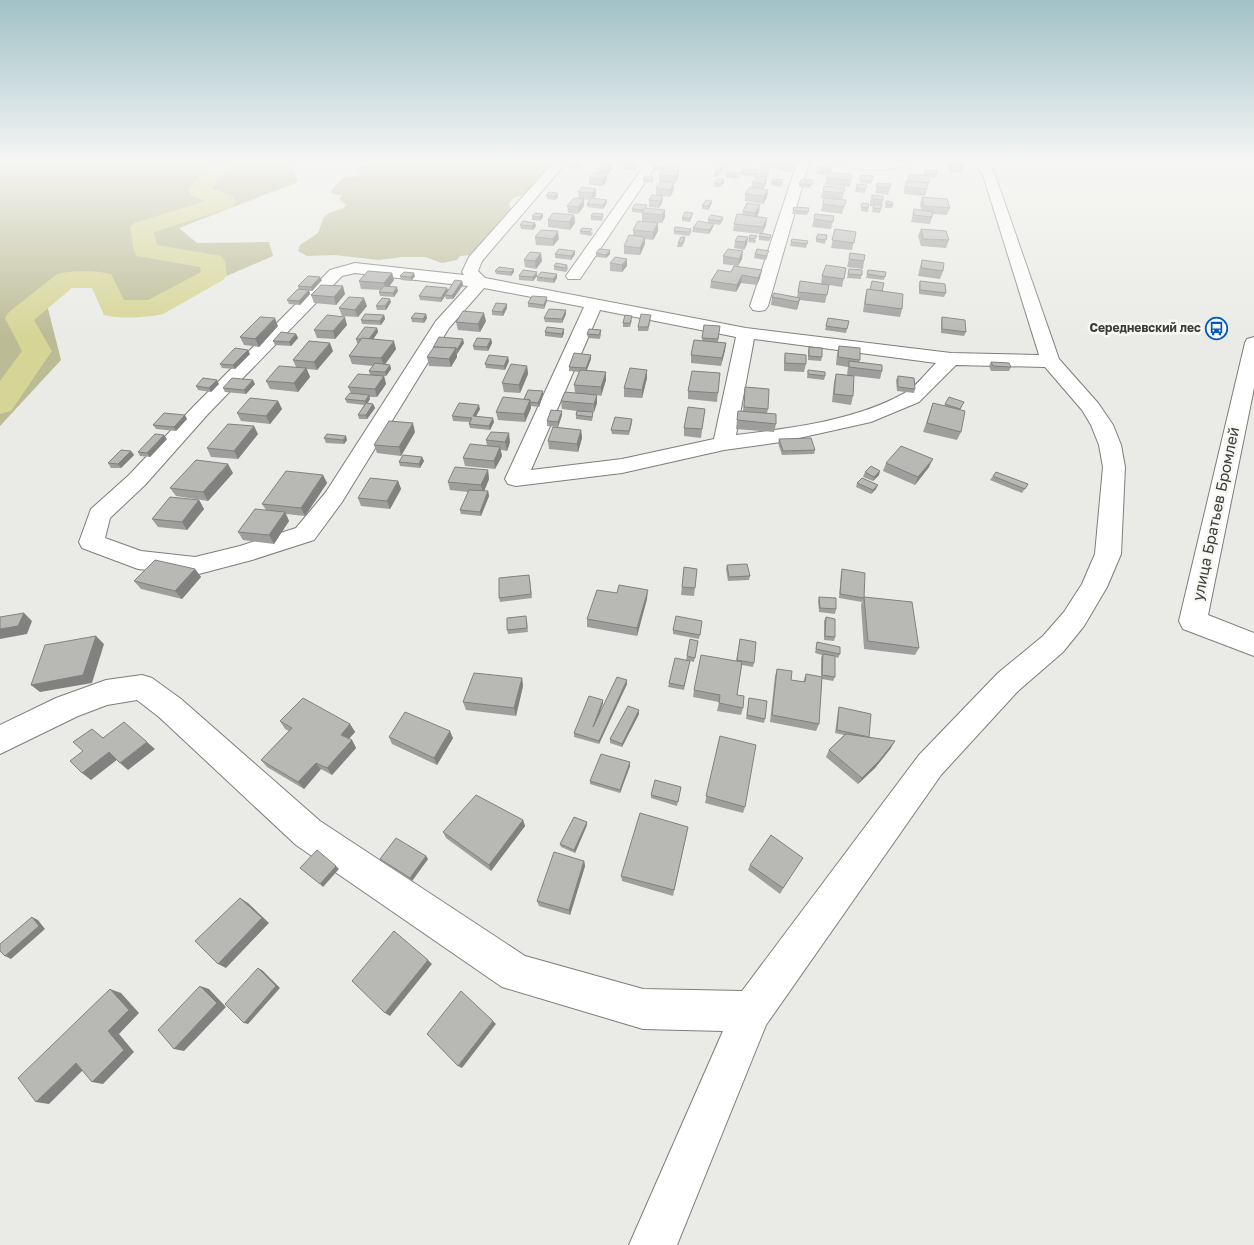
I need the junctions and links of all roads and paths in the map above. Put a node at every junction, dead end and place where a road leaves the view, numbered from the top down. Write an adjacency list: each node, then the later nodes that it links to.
1 (509, 221): 6 (street)
2 (612, 221): 5 (street)
3 (786, 221): 8 (street)
4 (1004, 221): 12 (street)
5 (574, 276)
6 (480, 282): 6 (street); 7 (street)
7 (594, 303): 9 (street); 13 (street)
8 (760, 306)
9 (746, 333): 11 (street); 13 (street)
10 (1254, 343): 14 (street, улица Братьев Бромлей)
11 (951, 359): 12 (street); 13 (street)
12 (1050, 361): 16 (street)
13 (724, 443)
14 (1254, 645)
15 (0, 740): 16 (street)
16 (752, 1011): 17 (street)
17 (652, 1245)

